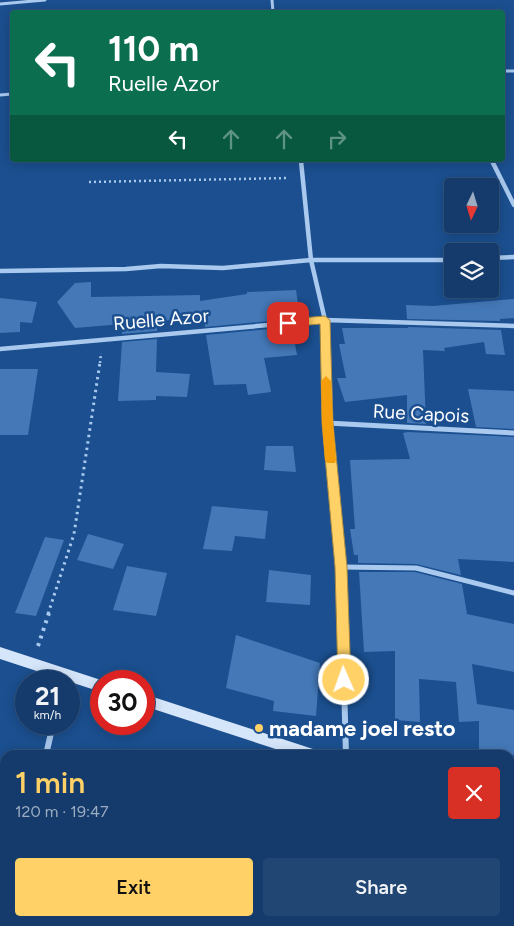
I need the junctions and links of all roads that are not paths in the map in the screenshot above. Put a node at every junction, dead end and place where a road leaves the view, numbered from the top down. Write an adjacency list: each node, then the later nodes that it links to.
1 (45, 0): 2 (street)
2 (0, 4)
3 (300, 162): 8 (street)
4 (493, 162): 5 (street)
5 (514, 205)
6 (514, 257): 7 (street)
7 (499, 258)
8 (311, 260): 9 (street); 10 (street); 11 (street)
9 (444, 260)
10 (0, 271)
11 (325, 320): 12 (street, Ruelle Azor); 13 (street, Ruelle Azor); 14 (street)
12 (514, 326)
13 (0, 349)
14 (327, 423): 15 (street, Rue Capois); 16 (street)
15 (514, 433)
16 (341, 567): 17 (street); 24 (street)
17 (514, 593)
18 (0, 653): 19 (main road)
19 (46, 670)
20 (155, 704): 23 (main road)
21 (51, 735): 22 (street)
22 (47, 750)
23 (297, 750)
24 (346, 750)

